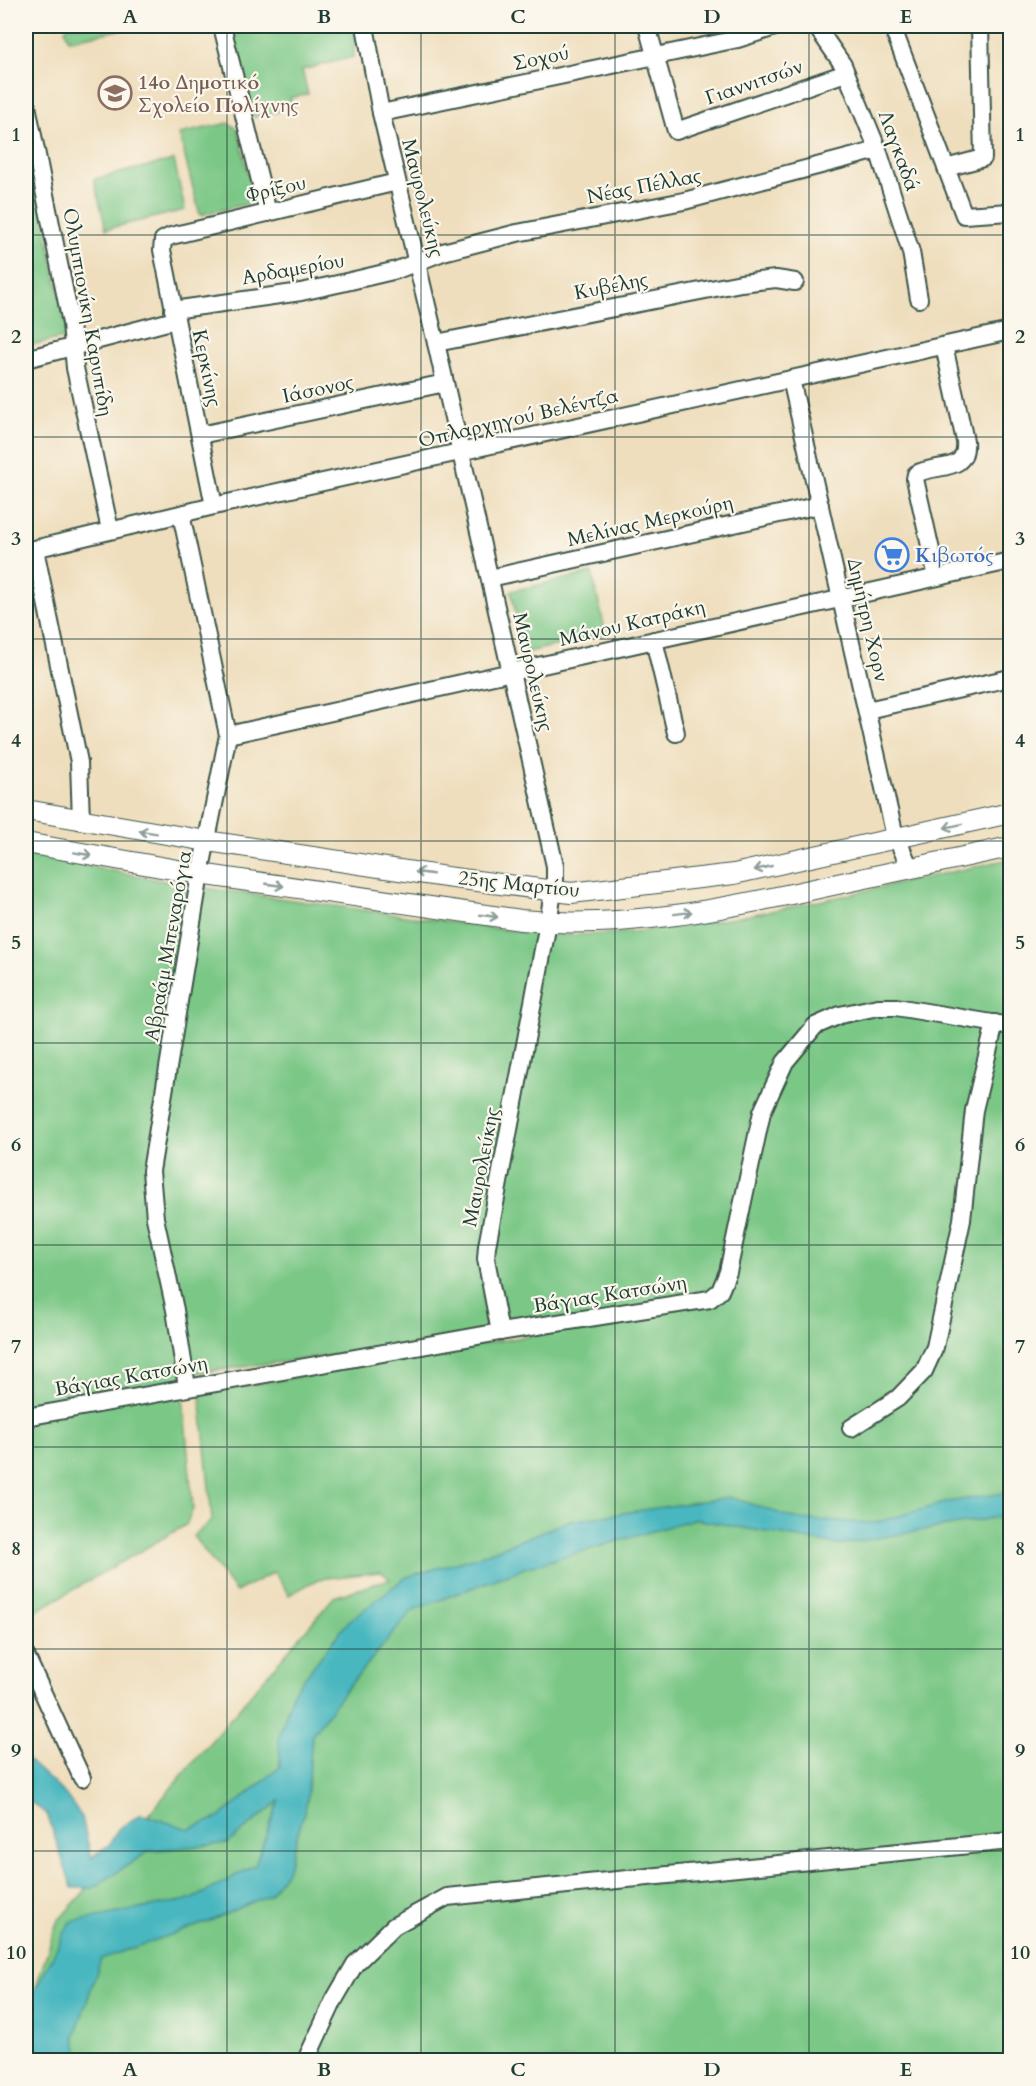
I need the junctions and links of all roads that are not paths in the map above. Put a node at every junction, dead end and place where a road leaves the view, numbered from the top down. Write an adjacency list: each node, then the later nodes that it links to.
1 (222, 26): 16 (street)
2 (365, 26): 11 (street, Μαυρολεύκης)
3 (647, 26): 8 (street)
4 (778, 26): 8 (street, Σοχού)
5 (818, 26): 9 (street, Λαγκαδά)
6 (892, 26): 13 (street)
7 (980, 26): 13 (street)
8 (655, 56): 9 (street, Γιαννιτσών); 11 (street, Σοχού)
9 (846, 73): 12 (street, Λαγκαδά)
10 (26, 101): 24 (street, Ολυμπιονίκη Καρυπίδη)
11 (381, 113): 14 (street, Μαυρολεύκης)
12 (878, 150): 18 (street, Νέας Πέλλας); 20 (street, Λαγκαδά)
13 (946, 168): 15 (street)
14 (398, 182): 16 (street, Φρίξου); 18 (street, Μαυρολεύκης)
15 (1011, 212)
16 (268, 213): 17 (street, Φρίξου)
17 (164, 239): 21 (street, Κερκίνης)
18 (417, 262): 21 (street, Αρδαμερίου); 23 (street, Μαυρολεύκης)
19 (795, 282): 23 (street, Κυβέλης)
20 (919, 299)
21 (174, 315): 24 (street, Αρδαμερίου); 29 (street, Κερκίνης)
22 (1011, 331): 25 (street, Οπλαρχηγού Βελέντζα)
23 (436, 343): 28 (street, Μαυρολεύκης)
24 (74, 345): 26 (street, Αρδαμερίου); 34 (street, Ολυμπιονίκη Καρυπίδη)
25 (944, 346): 27 (street, Οπλαρχηγού Βελέντζα); 37 (street)
26 (26, 359)
27 (792, 379): 30 (street, Οπλαρχηγού Βελέντζα); 31 (street, Δημήτρη Χορν)
28 (445, 383): 29 (street, Ιάσoνος); 30 (street, Μαυρολεύκης)
29 (200, 435): 32 (street, Κερκίνης)
30 (460, 452): 32 (street, Οπλαρχηγού Βελέντζα); 38 (street, Μαυρολεύκης)
31 (820, 505): 38 (street, Μελίνας Μερκούρη); 39 (street, Δημήτρη Χορν)
32 (214, 506): 33 (street, Οπλαρχηγού Βελέντζα)
33 (181, 514): 34 (street, Οπλαρχηγού Βελέντζα); 45 (street, Αβραάμ Μπεναρόγια)
34 (110, 530): 35 (street, Οπλαρχηγού Βελέντζα)
35 (30, 550): 48 (street)
36 (1010, 563): 37 (street, Μάνου Κατράκη)
37 (937, 577): 39 (street, Μάνου Κατράκη)
38 (490, 578): 41 (street, Μαυρολεύκης)
39 (841, 597): 40 (street, Μάνου Κατράκη); 43 (street, Δημήτρη Χορν)
40 (654, 640): 41 (street, Μάνου Κατράκη); 44 (street)
41 (511, 672): 45 (street, Μάνου Κατράκη); 55 (street, Μαυρολεύκης)
42 (1011, 678): 43 (street)
43 (867, 710): 49 (street, Δημήτρη Χορν)
44 (676, 733)
45 (228, 735): 50 (street, Αβραάμ Μπεναρόγια)
46 (26, 810): 48 (street, 25ης Μαρτίου)
47 (1011, 813): 49 (street, 25ης Μαρτίου, one-way to 49)
48 (81, 821): 50 (street, 25ης Μαρτίου, one-way to 48)
49 (896, 838): 53 (street, Δημήτρη Χορν); 55 (street, 25ης Μαρτίου, one-way to 55)
50 (207, 841): 54 (street, Αβραάμ Μπεναρόγια); 55 (street, 25ης Μαρτίου, one-way to 50)
51 (26, 843): 54 (street, 25ης Μαρτίου, one-way to 54)
52 (1011, 846): 53 (street, 25ης Μαρτίου)
53 (910, 868): 56 (street, 25ης Μαρτίου, one-way to 53)
54 (200, 874): 56 (street, 25ης Μαρτίου, one-way to 56); 59 (street, Αβραάμ Μπεναρόγια)
55 (553, 892): 56 (street, Μαυρολεύκης)
56 (549, 923): 58 (street, Μαυρολεύκης)
57 (1003, 1024): 58 (street, Βάγιας Κατσώνη); 61 (street)
58 (500, 1332): 59 (street, Βάγιας Κατσώνη)
59 (187, 1387): 60 (street, Βάγιας Κατσώνη)
60 (26, 1417)
61 (851, 1428)
62 (26, 1656): 63 (street)
63 (82, 1778)
64 (1011, 1841): 65 (street)
65 (306, 2061)

